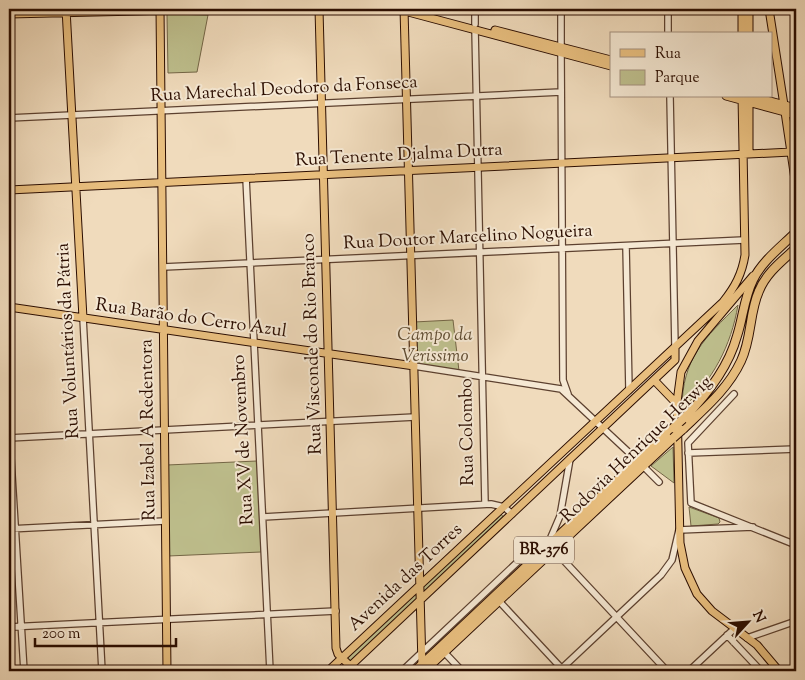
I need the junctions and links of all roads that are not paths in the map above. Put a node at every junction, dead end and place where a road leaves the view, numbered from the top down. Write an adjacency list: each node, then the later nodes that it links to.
1 (225, 9): 11 (main road)
2 (319, 9): 26 (main road, Rua Visconde do Rio Branco)
3 (402, 9): 14 (main road); 25 (main road)
4 (415, 9): 14 (main road)
5 (475, 9): 14 (street, Rua Colombo)
6 (561, 9): 18 (street)
7 (668, 9): 15 (street)
8 (742, 9): 16 (main road)
9 (749, 9): 17 (main road)
10 (769, 9): 27 (main road)
11 (160, 10): 12 (main road); 29 (main road, Rua Izabel A Redentora)
12 (66, 11): 13 (main road); 30 (main road, Rua Voluntários da Pátria)
13 (9, 14)
14 (475, 27): 18 (main road); 22 (street, Rua Colombo)
15 (668, 32)
16 (742, 32)
17 (749, 32)
18 (561, 49): 19 (main road); 20 (main road); 21 (street)
19 (610, 60)
20 (610, 66)
21 (561, 92): 22 (street, Rua Marechal Deodoro da Fonseca); 36 (street)
22 (476, 96): 25 (street, Rua Marechal Deodoro da Fonseca); 37 (street, Rua Colombo)
23 (670, 98): 35 (street)
24 (747, 98): 27 (main road); 34 (main road)
25 (407, 99): 26 (street, Rua Marechal Deodoro da Fonseca); 38 (main road)
26 (322, 103): 29 (street, Rua Marechal Deodoro da Fonseca); 39 (main road, Rua Visconde do Rio Branco)
27 (784, 108): 28 (main road); 31 (main road); 33 (main road)
28 (796, 108)
29 (161, 111): 30 (street, Rua Marechal Deodoro da Fonseca); 41 (main road, Rua Izabel A Redentora)
30 (72, 115): 32 (street, Rua Marechal Deodoro da Fonseca); 43 (main road, Rua Voluntários da Pátria)
31 (796, 115)
32 (9, 118)
33 (791, 152): 34 (main road, Rua Tenente Djalma Dutra); 42 (main road)
34 (745, 154): 35 (main road, Rua Tenente Djalma Dutra); 46 (main road)
35 (671, 158): 36 (main road, Rua Tenente Djalma Dutra); 47 (street)
36 (562, 163): 37 (main road, Rua Tenente Djalma Dutra); 50 (street)
37 (478, 167): 38 (main road, Rua Tenente Djalma Dutra); 51 (street, Rua Colombo)
38 (408, 170): 39 (main road, Rua Tenente Djalma Dutra); 52 (main road)
39 (324, 174): 40 (main road, Rua Tenente Djalma Dutra); 53 (main road, Rua Visconde do Rio Branco)
40 (246, 178): 41 (main road, Rua Tenente Djalma Dutra); 54 (street, Rua XV de Novembro)
41 (162, 182): 43 (main road, Rua Tenente Djalma Dutra); 55 (main road, Rua Izabel A Redentora)
42 (796, 186)
43 (76, 187): 44 (main road, Rua Tenente Djalma Dutra); 59 (main road, Rua Voluntários da Pátria)
44 (9, 190)
45 (796, 232): 56 (highway)
46 (744, 240): 47 (street, Rua Doutor Marcelino Nogueira); 57 (main road)
47 (673, 244): 48 (street, Rua Doutor Marcelino Nogueira); 63 (street)
48 (626, 246): 50 (street, Rua Doutor Marcelino Nogueira); 71 (street)
49 (796, 248): 87 (highway, Rodovia Henrique Herwig / BR-376, bridge)
50 (562, 249): 51 (street, Rua Doutor Marcelino Nogueira); 68 (street)
51 (480, 252): 52 (street, Rua Doutor Marcelino Nogueira); 67 (street, Rua Colombo)
52 (411, 255): 53 (street, Rua Doutor Marcelino Nogueira); 65 (main road)
53 (326, 259): 54 (street, Rua Doutor Marcelino Nogueira); 64 (main road, Rua Visconde do Rio Branco)
54 (250, 263): 55 (street, Rua Doutor Marcelino Nogueira); 62 (street, Rua XV de Novembro)
55 (163, 267): 60 (main road, Rua Izabel A Redentora)
56 (760, 268): 61 (main road); 87 (highway, Rodovia Henrique Herwig / BR-376, bridge)
57 (723, 302): 61 (main road); 63 (main road, Avenida das Torres)
58 (9, 307): 59 (main road, Rua Barão do Cerro Azul)
59 (83, 318): 60 (main road, Rua Barão do Cerro Azul); 82 (street, Rua Voluntários da Pátria)
60 (164, 330): 62 (main road, Rua Barão do Cerro Azul); 81 (main road, Rua Izabel A Redentora)
61 (704, 333): 74 (main road)
62 (254, 343): 64 (main road, Rua Barão do Cerro Azul); 78 (street, Rua XV de Novembro)
63 (675, 347): 66 (main road, Avenida das Torres); 69 (main road, Avenida das Torres)
64 (329, 354): 65 (main road, Rua Barão do Cerro Azul); 76 (main road, Rua Visconde do Rio Branco)
65 (414, 366): 67 (street, Rua Barão do Cerro Azul); 75 (main road)
66 (650, 370): 69 (main road); 71 (main road, Avenida das Torres)
67 (482, 376): 70 (street, Rua Barão do Cerro Azul); 89 (street, Rua Colombo)
68 (563, 378): 70 (street); 72 (street)
69 (656, 379): 74 (main road); 80 (main road, Avenida das Torres)
70 (552, 387): 72 (street, Rua Barão do Cerro Azul)
71 (628, 390): 77 (main road, Avenida das Torres)
72 (568, 394): 77 (street, Rua Barão do Cerro Azul)
73 (734, 394): 85 (street)
74 (677, 404): 101 (main road)
75 (415, 417): 76 (street); 91 (main road)
76 (330, 421): 78 (street); 92 (main road, Rua Visconde do Rio Branco)
77 (596, 421): 80 (street, Rua Barão do Cerro Azul); 90 (main road, Avenida das Torres)
78 (258, 425): 81 (street); 95 (street, Rua XV de Novembro)
79 (9, 426): 83 (street)
80 (603, 428): 86 (main road, Avenida das Torres); 87 (street, Rua Barão do Cerro Azul)
81 (164, 430): 82 (street); 96 (main road, Rua Izabel A Redentora)
82 (89, 434): 83 (street); 97 (street, Rua Voluntários da Pátria)
83 (9, 438): 99 (street)
84 (796, 449): 85 (street)
85 (688, 453): 94 (street)
86 (570, 459): 93 (main road, Avenida das Torres); 103 (street)
87 (641, 464): 88 (street, Rua Barão do Cerro Azul); 103 (highway, Rodovia Henrique Herwig / BR-376)
88 (659, 482)
89 (484, 504): 90 (street); 91 (street)
90 (504, 507): 93 (street); 104 (main road, Avenida das Torres)
91 (418, 508): 92 (street); 104 (main road)
92 (333, 513): 95 (street); 107 (main road, Rua Visconde do Rio Branco)
93 (512, 514): 105 (main road, Avenida das Torres)
94 (723, 515): 98 (street); 100 (street)
95 (263, 517): 108 (street, Rua XV de Novembro)
96 (165, 521): 97 (street); 110 (main road, Rua Izabel A Redentora)
97 (94, 525): 99 (street); 112 (street, Rua Voluntários da Pátria)
98 (753, 528): 100 (street); 102 (street)
99 (12, 529): 114 (street)
100 (723, 529): 101 (street)
101 (679, 530): 109 (street); 115 (main road)
102 (796, 545)
103 (549, 549): 106 (highway, Rodovia Henrique Herwig / BR-376); 109 (street); 119 (street); 121 (highway, Rodovia Henrique Herwig / BR-376)
104 (420, 586): 105 (main road); 120 (main road, Avenida das Torres)
105 (420, 600): 119 (main road); 122 (main road, Avenida das Torres)
106 (499, 601): 118 (highway, Rodovia Henrique Herwig / BR-376); 123 (street)
107 (336, 611): 108 (street); 120 (main road, Rua Visconde do Rio Branco)
108 (267, 614): 110 (street); 127 (street, Rua XV de Novembro)
109 (616, 617): 123 (street); 132 (street)
110 (166, 619): 112 (street); 126 (main road, Rua Izabel A Redentora)
111 (796, 622): 117 (street)
112 (99, 623): 114 (street); 125 (street, Rua Voluntários da Pátria)
113 (9, 627): 114 (street)
114 (21, 627): 124 (street)
115 (735, 628): 116 (street); 117 (main road)
116 (727, 635): 133 (street); 134 (street)
117 (747, 638): 135 (main road)
118 (444, 652): 121 (highway, Rodovia Henrique Herwig / BR-376); 131 (street)
119 (421, 653): 121 (main road); 129 (street)
120 (342, 658): 122 (main road); 128 (main road, Avenida das Torres)
121 (423, 668): 130 (highway, Rodovia Henrique Herwig / BR-376)
122 (350, 670)
123 (562, 670)
124 (24, 671)
125 (102, 671)
126 (167, 671)
127 (270, 671)
128 (328, 671)
129 (402, 671)
130 (415, 671)
131 (462, 671)
132 (667, 671)
133 (689, 671)
134 (761, 671)
135 (779, 671)

